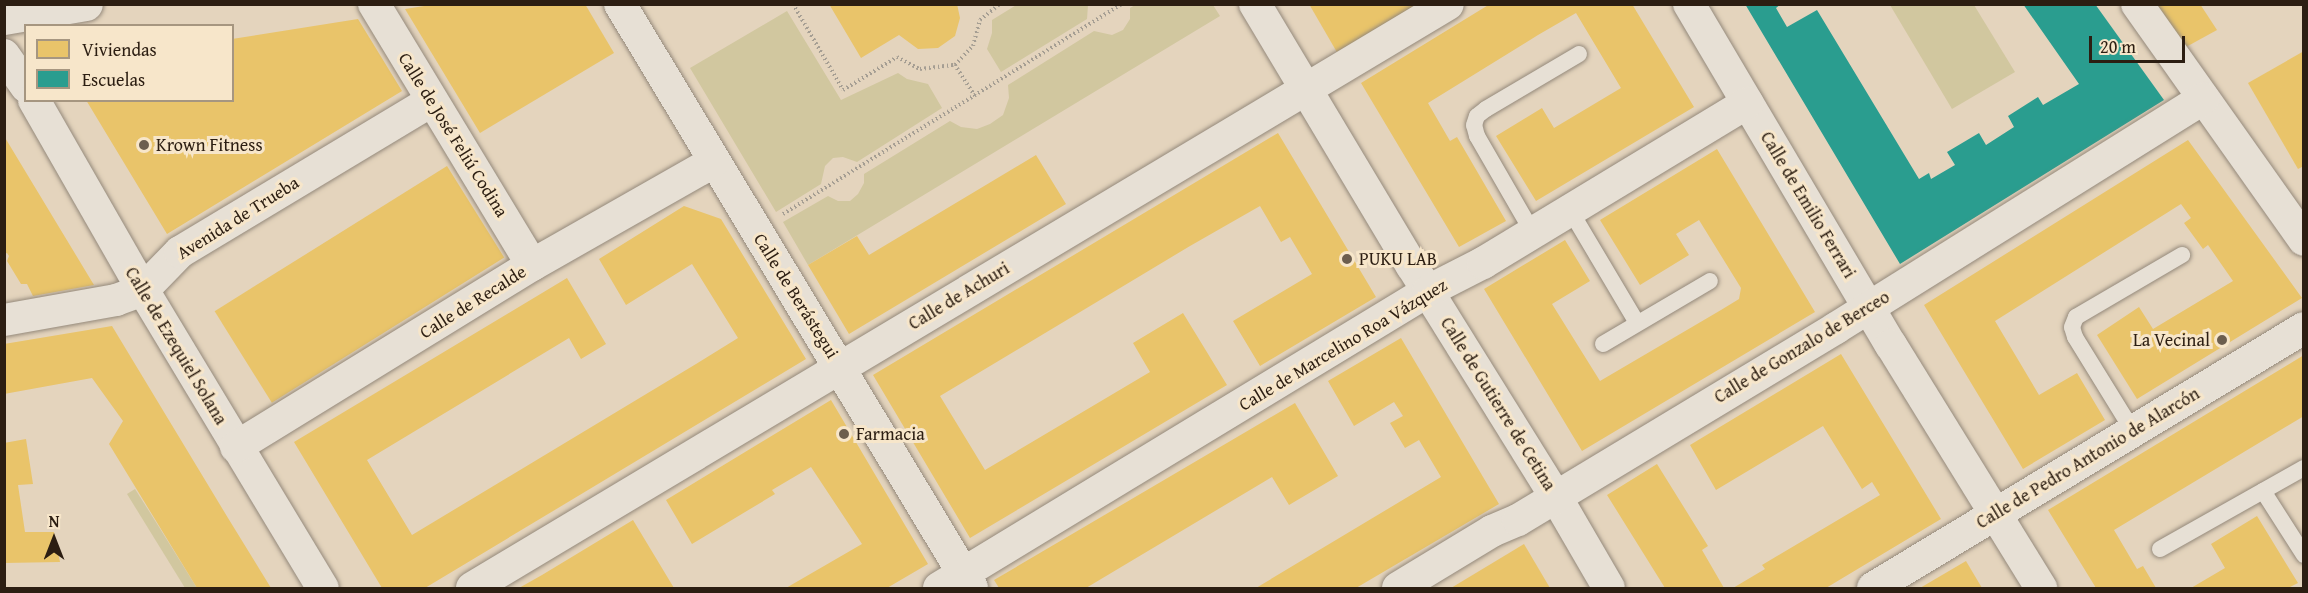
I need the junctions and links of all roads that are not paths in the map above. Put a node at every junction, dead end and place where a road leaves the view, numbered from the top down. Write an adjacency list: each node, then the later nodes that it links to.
1 (86, 4): 8 (street)
2 (374, 4): 14 (street, Calle de José Feliú Codina)
3 (620, 4): 17 (street, Calle de Berástegui)
4 (1255, 4): 12 (street, Calle de Gutierre de Cetina)
5 (1448, 4): 12 (street, Calle de Achuri)
6 (1689, 4): 16 (street, Calle de Emilio Ferrari)
7 (2137, 4): 13 (street)
8 (4, 18)
9 (4, 54): 11 (street)
10 (1579, 54): 19 (lane)
11 (24, 84)
12 (1305, 91): 25 (street, Calle de Gutierre de Cetina); 31 (street, Calle de Achuri)
13 (2203, 99): 20 (street); 26 (street, Calle de Gonzalo de Berceo)
14 (431, 101): 22 (street, Calle de José Feliú Codina); 24 (street, Avenida de Trueba)
15 (35, 102): 24 (street, Calle de Ezequiel Solana)
16 (1747, 103): 18 (street, Calle de Marcelino Roa Vázquez); 26 (street, Calle de Emilio Ferrari)
17 (713, 162): 22 (street, Calle de Recalde); 31 (street, Calle de Berástegui)
18 (1570, 210): 19 (street, Calle de Marcelino Roa Vázquez); 28 (lane)
19 (1533, 233): 25 (street, Calle de Marcelino Roa Vázquez)
20 (2304, 240)
21 (2182, 255): 32 (lane)
22 (532, 265): 33 (street, Calle de Recalde)
23 (1710, 281): 28 (lane)
24 (143, 290): 27 (street, Avenida de Trueba); 33 (street, Calle de Ezequiel Solana)
25 (1428, 291): 36 (street, Calle de Gutierre de Cetina); 40 (street, Calle de Marcelino Roa Vázquez)
26 (1869, 307): 36 (street, Calle de Gonzalo de Berceo); 37 (street, Calle de Emilio Ferrari)
27 (4, 320)
28 (1637, 323): 30 (lane)
29 (2304, 328): 32 (street, Calle de Pedro Antonio de Alarcón)
30 (1603, 344)
31 (841, 368): 40 (street, Calle de Berástegui); 42 (street, Calle de Achuri)
32 (2133, 431): 37 (street, Calle de Pedro Antonio de Alarcón)
33 (236, 447): 41 (street, Calle de Ezequiel Solana)
34 (2304, 468): 35 (lane)
35 (2263, 491): 38 (lane); 39 (lane)
36 (1556, 497): 43 (street, Calle de Gonzalo de Berceo); 44 (street, Calle de Gutierre de Cetina)
37 (1996, 514): 45 (street, Calle de Pedro Antonio de Alarcón); 46 (street, Calle de Emilio Ferrari)
38 (2160, 549)
39 (2304, 555)
40 (958, 584)
41 (323, 588)
42 (472, 588)
43 (1398, 588)
44 (1610, 588)
45 (1873, 588)
46 (2041, 588)

